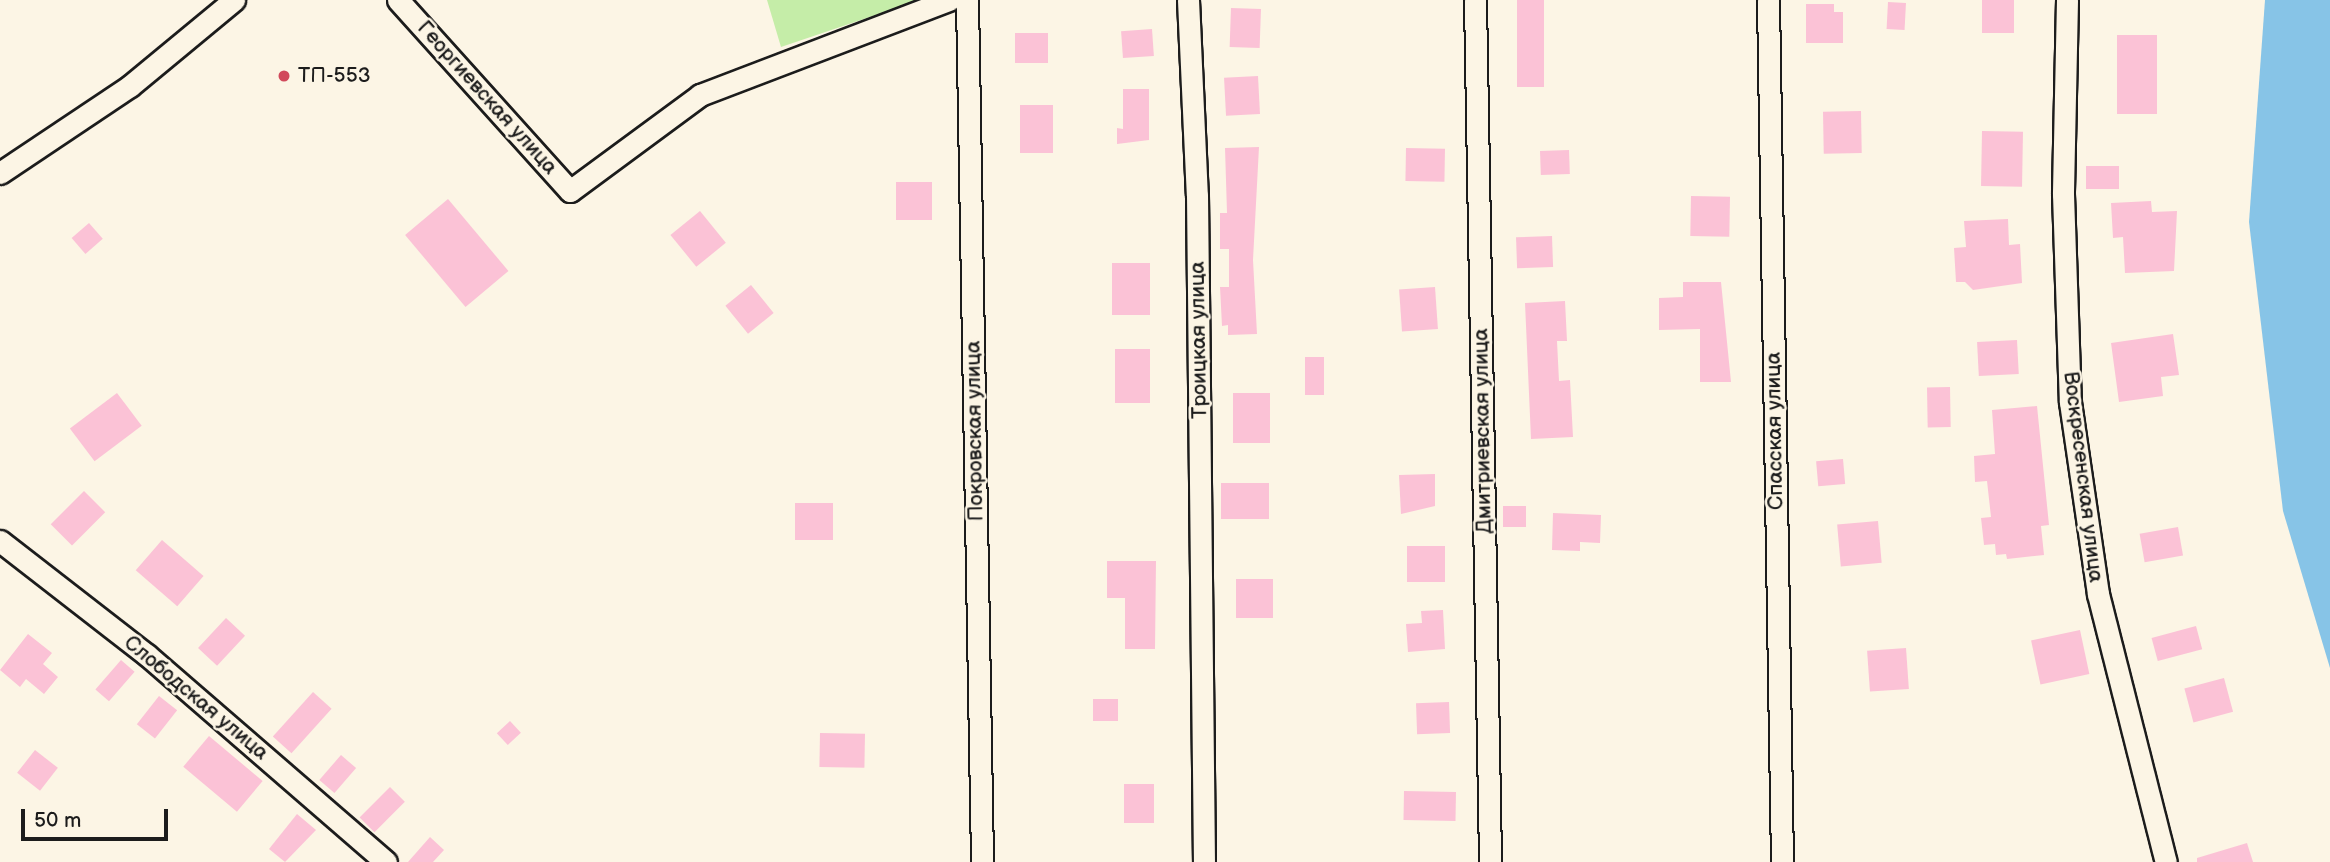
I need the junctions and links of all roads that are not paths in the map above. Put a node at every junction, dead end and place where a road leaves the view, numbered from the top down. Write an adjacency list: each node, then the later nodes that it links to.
1 (234, 0): 9 (street)
2 (398, 0): 3 (street, Георгиевская улица)
3 (949, 0)
4 (967, 0): 12 (street, Покровская улица)
5 (1188, 0): 13 (street, Троицкая улица)
6 (1475, 0): 14 (street, Дмитриевская улица)
7 (1768, 0): 15 (street, Спасская улица)
8 (2067, 0): 16 (street, Воскресенская улица)
9 (0, 173)
10 (0, 541): 11 (street, Слободская улица)
11 (386, 862)
12 (982, 862)
13 (1204, 862)
14 (1490, 862)
15 (1783, 862)
16 (2166, 862)

